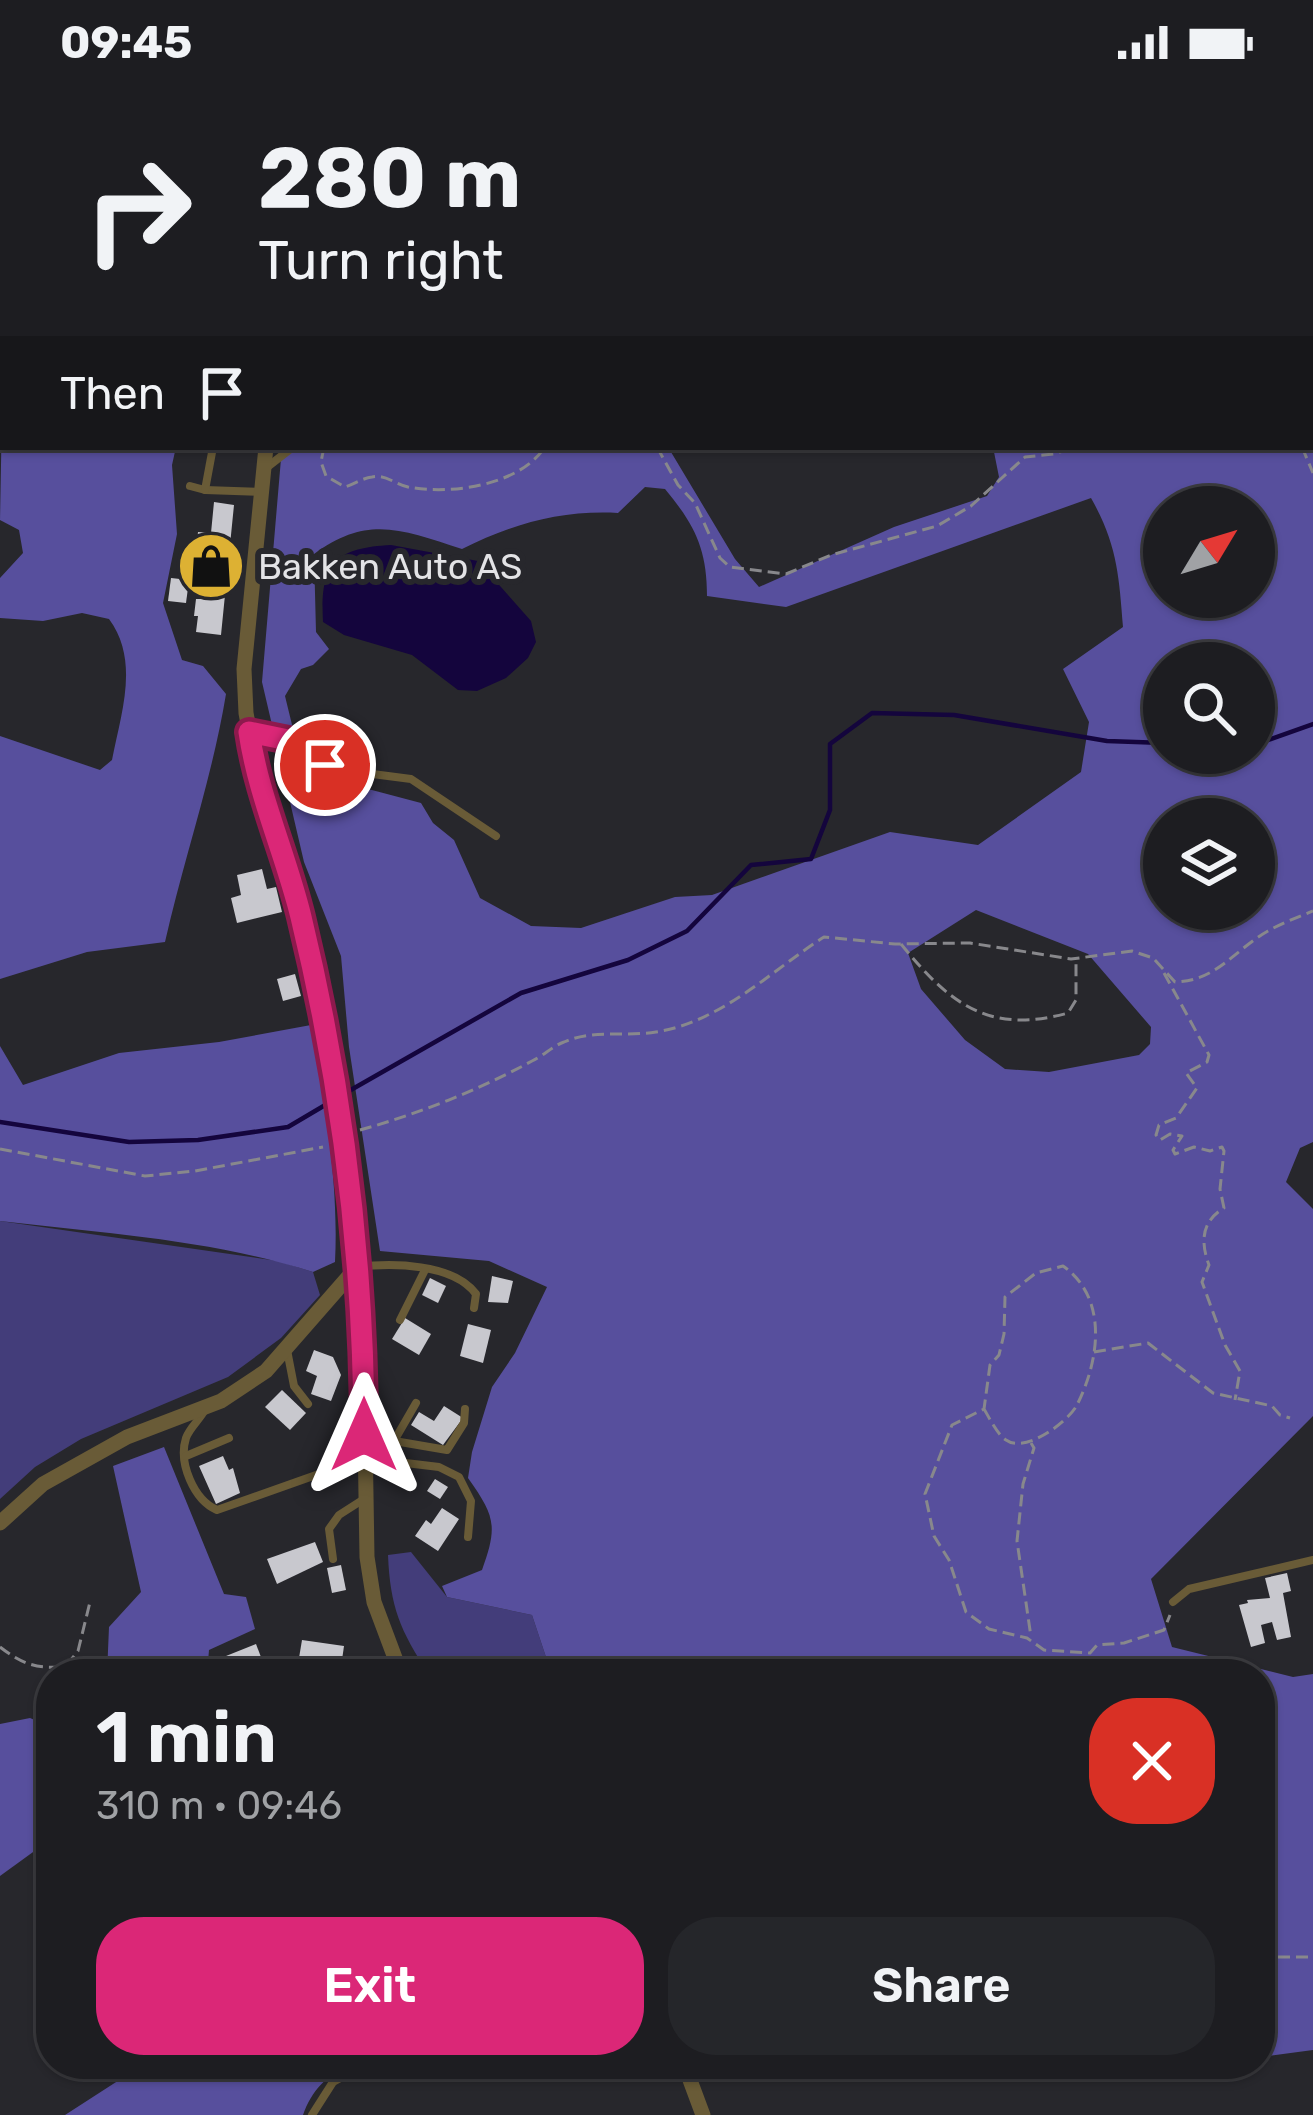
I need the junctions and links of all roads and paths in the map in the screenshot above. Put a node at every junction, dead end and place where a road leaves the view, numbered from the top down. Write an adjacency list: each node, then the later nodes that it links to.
1 (212, 450): 10 (lane)
2 (266, 450): 8 (street)
3 (289, 450): 8 (lane)
4 (323, 450): 5 (path)
5 (543, 450)
6 (659, 450): 7 (path)
7 (1066, 450)
8 (265, 469): 11 (street)
9 (190, 486): 10 (lane)
10 (205, 490): 11 (lane)
11 (262, 492): 12 (street)
12 (249, 732): 13 (lane); 18 (street)
13 (496, 836)
14 (1313, 910): 17 (path)
15 (901, 944): 16 (path); 16 (path); 18 (path)
16 (1076, 958): 17 (path)
17 (1163, 971): 26 (path)
18 (341, 1139): 19 (path); 20 (street)
19 (0, 1149)
20 (357, 1268): 21 (lane); 24 (street); 33 (street)
21 (425, 1270): 22 (lane); 23 (lane)
22 (474, 1308)
23 (400, 1320)
24 (287, 1349): 28 (lane); 29 (street)
25 (1092, 1353): 26 (path); 31 (path); 36 (path)
26 (1235, 1400): 32 (path)
27 (416, 1403): 35 (lane)
28 (308, 1404)
29 (208, 1406): 37 (lane); 40 (street)
30 (465, 1409): 35 (lane)
31 (984, 1409): 36 (path); 46 (path)
32 (1290, 1418)
33 (364, 1435): 35 (lane); 38 (street)
34 (229, 1438): 37 (lane)
35 (394, 1441)
36 (1029, 1442): 46 (path)
37 (185, 1456): 38 (lane)
38 (364, 1458): 39 (street); 41 (lane)
39 (365, 1498): 42 (lane); 49 (street)
40 (0, 1523)
41 (468, 1537)
42 (333, 1559)
43 (1313, 1560): 45 (lane)
44 (90, 1602): 48 (path)
45 (1173, 1602): 46 (path)
46 (1031, 1641)
47 (0, 1647): 50 (path)
48 (72, 1659)
49 (395, 1659)
50 (36, 1667)
51 (1275, 1957): 52 (path)
52 (1313, 1957)
53 (338, 2079): 55 (lane)
54 (690, 2079): 56 (street)
55 (312, 2115)
56 (703, 2115)

